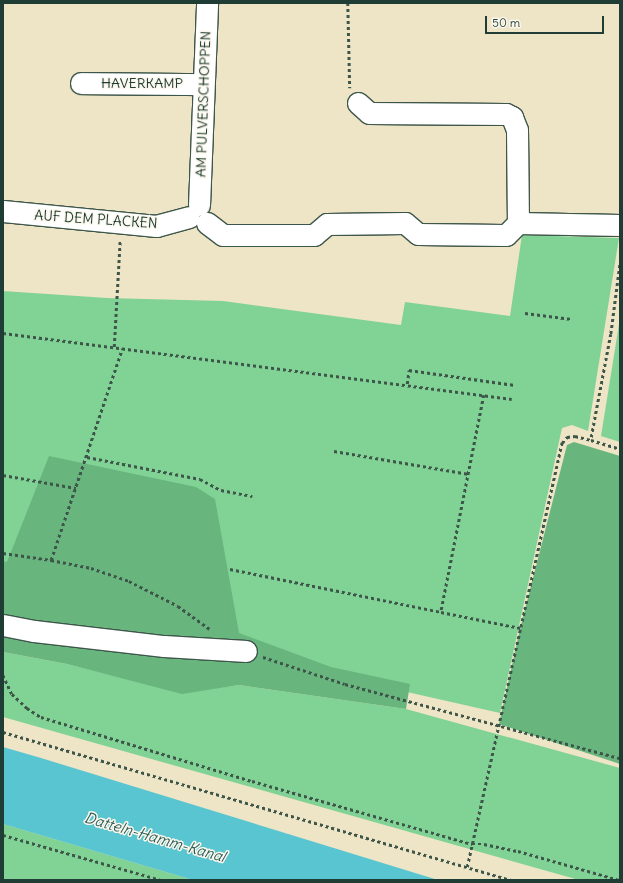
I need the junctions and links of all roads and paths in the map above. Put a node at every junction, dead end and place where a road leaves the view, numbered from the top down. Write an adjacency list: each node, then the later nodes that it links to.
1 (207, 3): 4 (street, AM PULVERSCHOPPEN)
2 (348, 3): 5 (path)
3 (81, 83): 4 (street, HAVERKAMP)
4 (203, 84): 7 (street, AM PULVERSCHOPPEN)
5 (358, 103): 8 (street)
6 (3, 211): 9 (street, AUF DEM PLACKEN)
7 (198, 215): 8 (street); 9 (street, AUF DEM PLACKEN)
8 (518, 223): 10 (street)
9 (122, 224): 15 (path)
10 (620, 225)
11 (620, 265): 21 (path)
12 (525, 313): 13 (path)
13 (572, 319)
14 (3, 333): 15 (path)
15 (114, 347): 16 (path)
16 (122, 348): 17 (path); 24 (path)
17 (407, 384): 18 (path); 19 (path)
18 (515, 385)
19 (484, 395): 20 (path); 25 (path)
20 (512, 399)
21 (591, 440): 22 (path); 34 (path)
22 (620, 449)
23 (334, 451): 25 (path)
24 (87, 457): 27 (path); 28 (path)
25 (469, 474): 32 (path)
26 (3, 475): 27 (path)
27 (76, 488): 30 (path)
28 (252, 496)
29 (3, 553): 30 (path)
30 (51, 560): 35 (path)
31 (230, 569): 32 (path)
32 (441, 612): 34 (path)
33 (3, 625): 36 (street)
34 (520, 628): 38 (path)
35 (212, 631)
36 (246, 651): 38 (path)
37 (3, 675): 42 (path)
38 (499, 724): 40 (path); 42 (path)
39 (3, 732): 43 (path)
40 (620, 758)
41 (3, 835): 44 (path)
42 (472, 844): 43 (path); 46 (path)
43 (467, 867): 45 (path)
44 (161, 880)
45 (511, 880)
46 (619, 880)

